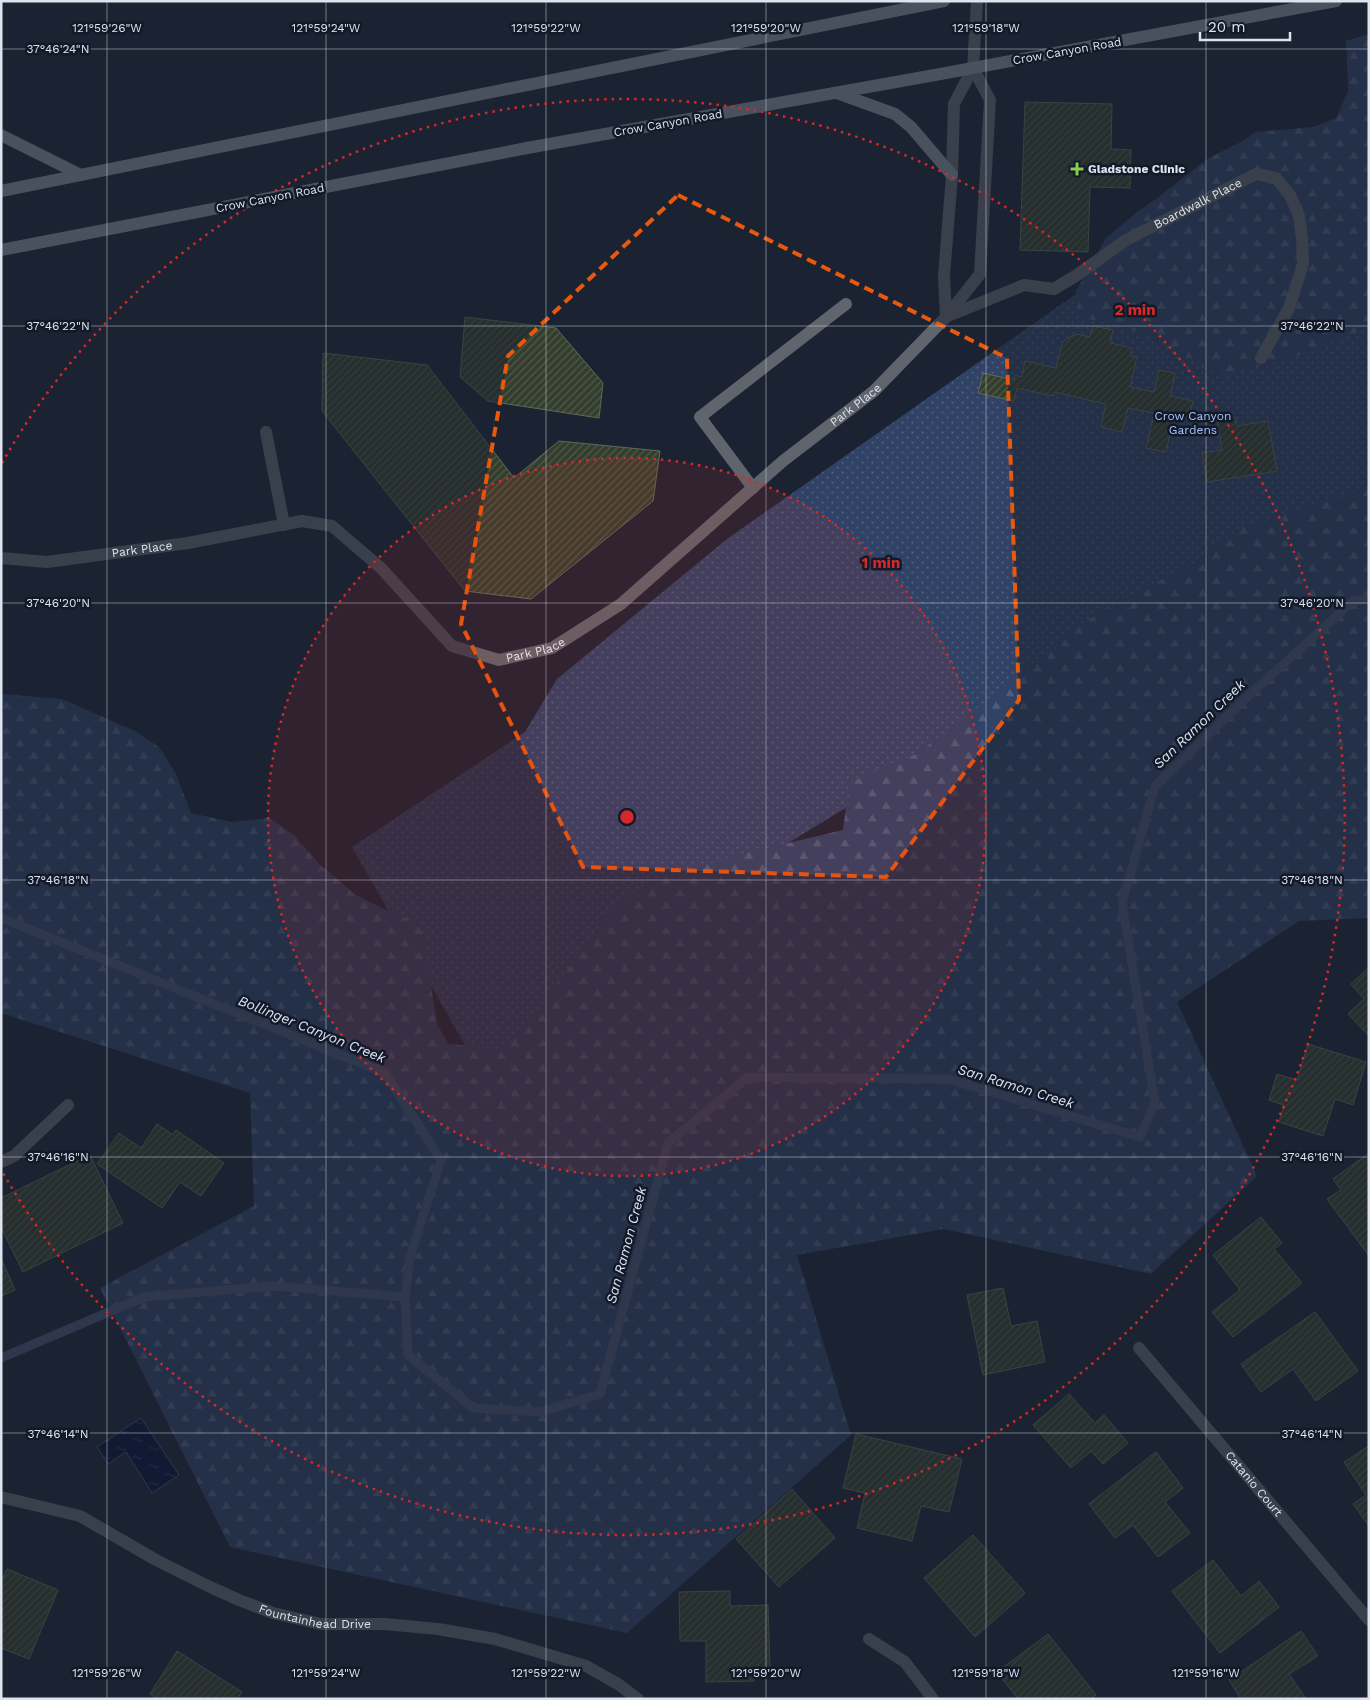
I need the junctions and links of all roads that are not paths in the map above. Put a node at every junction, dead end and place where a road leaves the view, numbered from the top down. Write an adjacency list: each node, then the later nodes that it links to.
1 (944, 1): 7 (main road)
2 (977, 1): 4 (street)
3 (1336, 1): 4 (main road, Crow Canyon Road)
4 (973, 68): 5 (main road, Crow Canyon Road); 8 (street); 12 (street, Park Place)
5 (837, 92): 8 (main road); 10 (main road, Crow Canyon Road)
6 (1, 135): 7 (main road)
7 (81, 175): 9 (main road)
8 (952, 175): 12 (street)
9 (1, 191)
10 (1, 250)
11 (846, 304): 15 (street)
12 (946, 317): 13 (street, Boardwalk Place); 15 (street, Park Place)
13 (1261, 358)
14 (266, 432): 16 (street)
15 (753, 488): 16 (street, Park Place)
16 (284, 525): 17 (street, Park Place)
17 (1, 558)
18 (68, 1105): 19 (street)
19 (1, 1162)
20 (1139, 1348): 22 (street, Catanio Court)
21 (1, 1497): 24 (street, Fountainhead Drive)
22 (1369, 1620)
23 (868, 1639): 25 (street)
24 (638, 1699)
25 (934, 1699)

